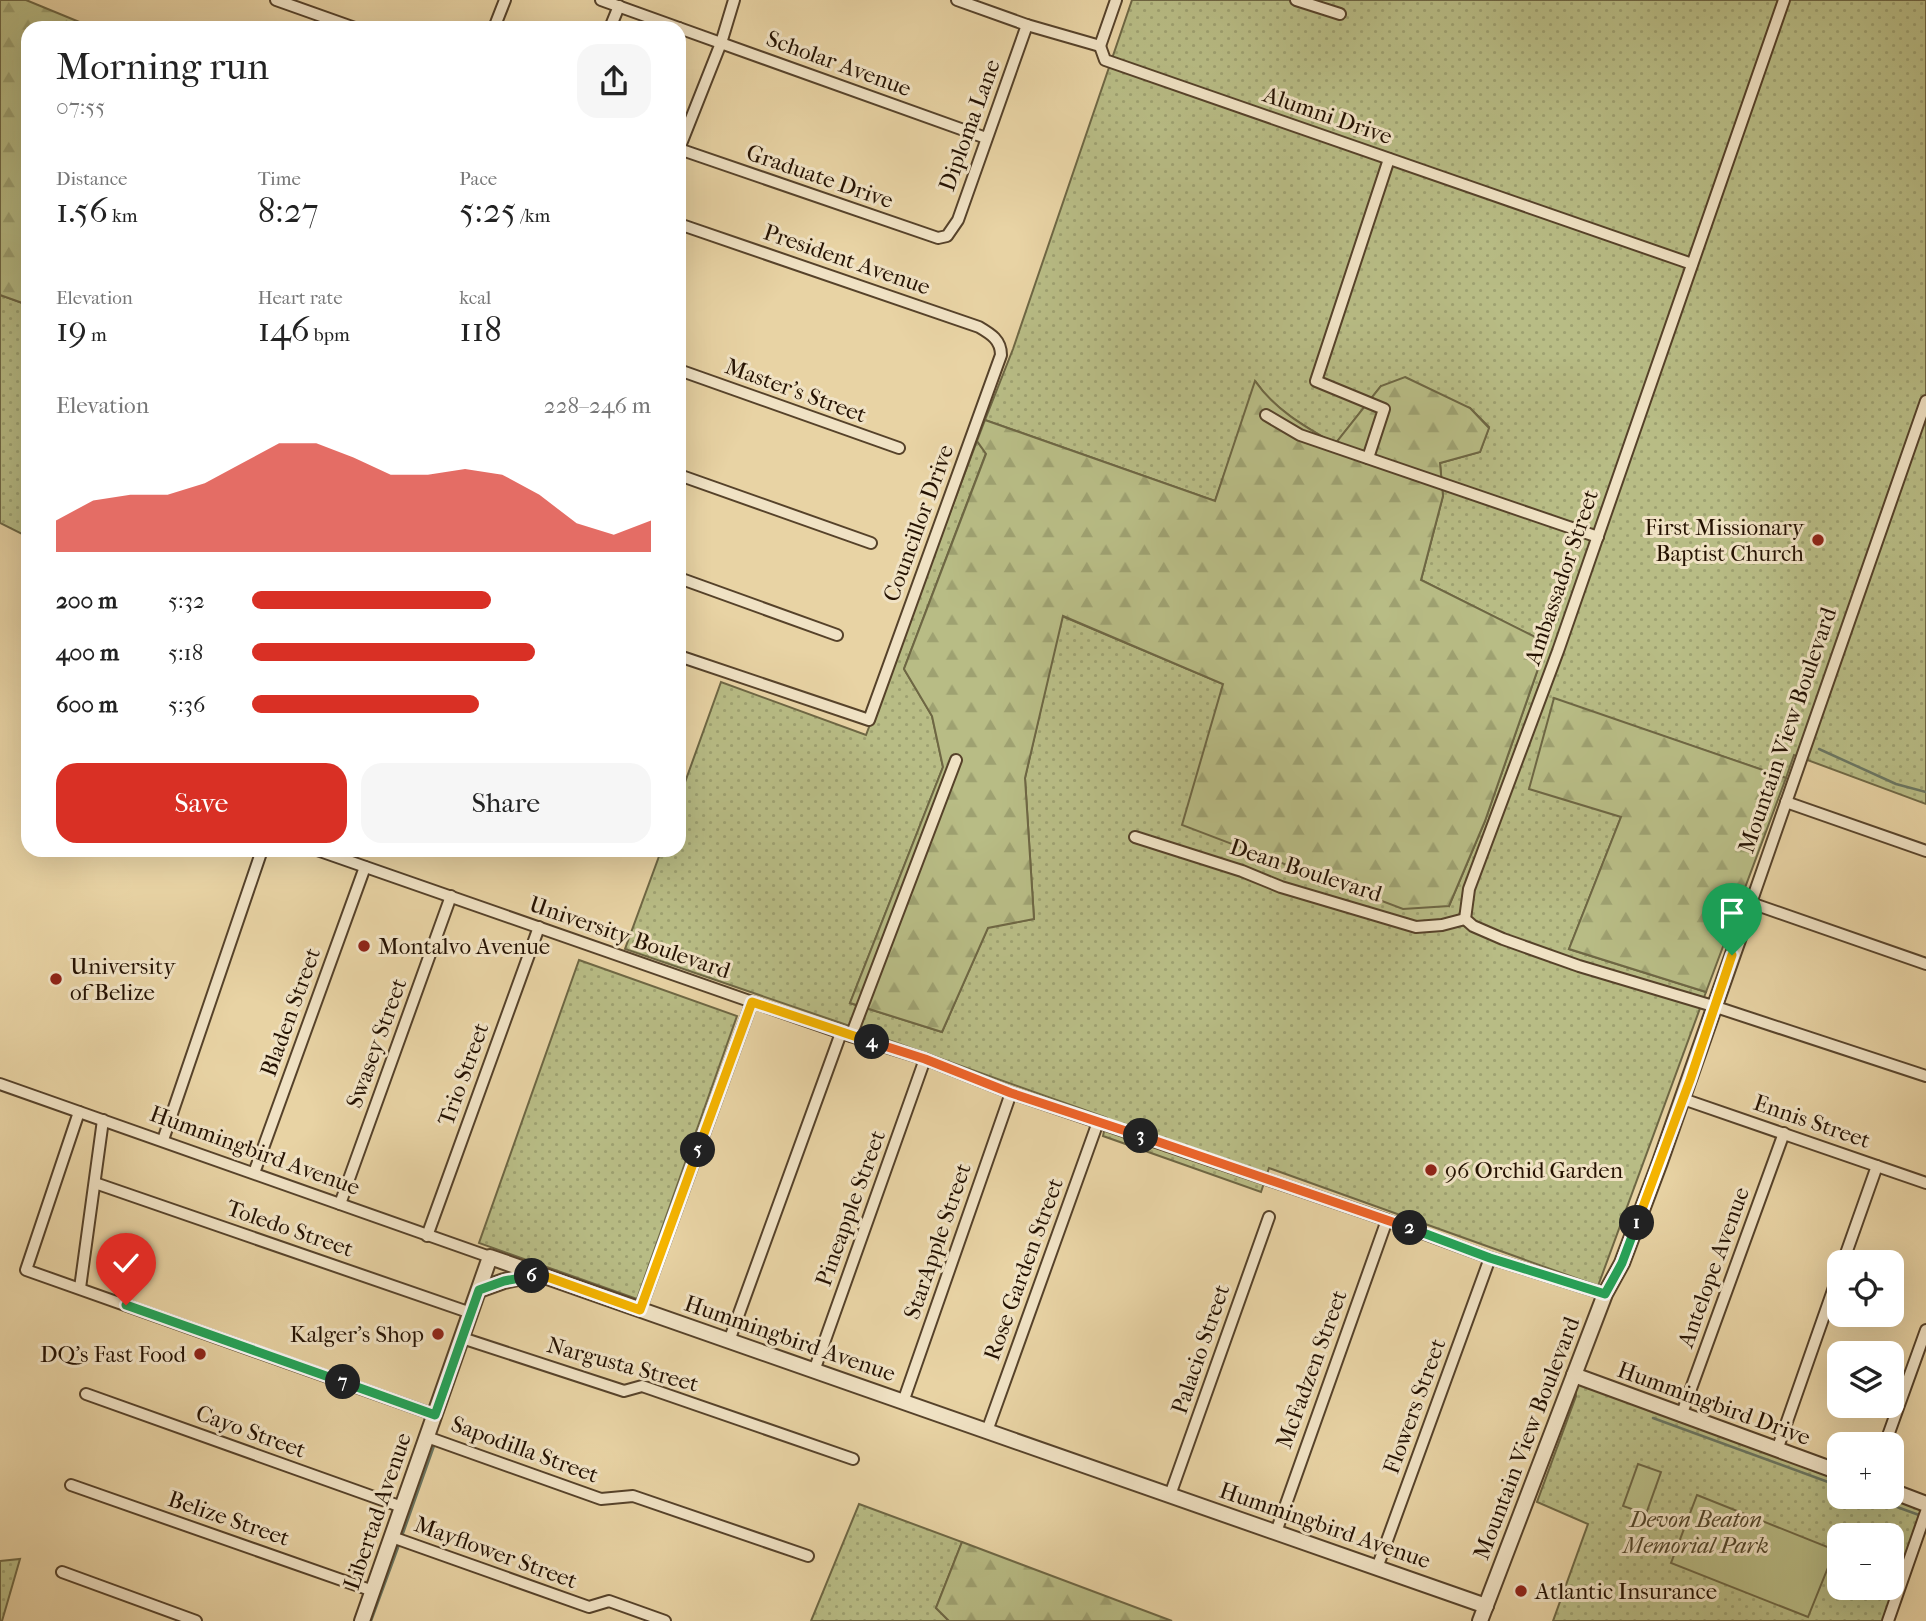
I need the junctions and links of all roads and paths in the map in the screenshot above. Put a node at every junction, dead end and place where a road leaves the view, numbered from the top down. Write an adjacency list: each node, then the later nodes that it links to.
1 (276, 0): 11 (street)
2 (505, 0): 12 (street)
3 (601, 0): 9 (street, Scholar Avenue)
4 (734, 0): 17 (street)
5 (957, 0): 15 (street, Alumni Drive)
6 (1116, 0): 18 (street)
7 (1297, 0): 10 (street)
8 (1784, 0): 25 (street, Ambassador Street)
9 (619, 6): 13 (street); 14 (street, Scholar Avenue)
10 (1340, 14)
11 (335, 21)
12 (497, 21)
13 (613, 21)
14 (660, 21)
15 (1027, 25): 18 (street, Alumni Drive); 20 (street, Diploma Lane)
16 (686, 30): 17 (street, Scholar Avenue)
17 (721, 43): 19 (street); 20 (street, Scholar Avenue)
18 (1100, 46): 22 (street, Alumni Drive)
19 (686, 131)
20 (986, 138): 24 (street, Diploma Lane)
21 (686, 151): 24 (street, Graduate Drive)
22 (1389, 159): 25 (street, Alumni Drive); 33 (street)
23 (686, 226): 26 (street, President Avenue)
24 (947, 236)
25 (1692, 264): 35 (street, Ambassador Street)
26 (998, 341): 39 (street, Councillor Drive)
27 (686, 372): 32 (street, Master's Street)
28 (1926, 401): 30 (street, Mountain View Boulevard)
29 (1266, 415): 33 (street)
30 (1913, 438): 31 (street); 41 (street, Mountain View Boulevard)
31 (1926, 442)
32 (899, 448)
33 (1367, 458): 35 (street)
34 (686, 477): 36 (street)
35 (1598, 537): 49 (street, Ambassador Street)
36 (870, 543)
37 (686, 581): 38 (street)
38 (837, 635)
39 (686, 658)
40 (956, 760): 54 (street)
41 (1786, 802): 43 (street); 48 (street, Mountain View Boulevard)
42 (1135, 837): 49 (street, Dean Boulevard)
43 (1926, 851)
44 (260, 857): 64 (street)
45 (338, 857): 46 (street, University Boulevard)
46 (365, 867): 47 (street, University Boulevard); 66 (street, Bladen Street)
47 (450, 896): 50 (street, University Boulevard); 69 (street, Swasey Street)
48 (1751, 903): 51 (street); 53 (street, Mountain View Boulevard)
49 (1465, 919): 53 (street)
50 (539, 927): 52 (street, University Boulevard); 72 (street, Trio Street)
51 (1926, 964)
52 (752, 1002): 54 (street, University Boulevard); 81 (street)
53 (1713, 1006): 56 (street); 59 (street, Mountain View Boulevard)
54 (846, 1034): 55 (street, University Boulevard); 85 (street)
55 (925, 1059): 58 (street, University Boulevard); 86 (street, Pineapple Street)
56 (1926, 1076)
57 (0, 1084): 60 (street, Hummingbird Avenue)
58 (1011, 1093): 62 (street, University Boulevard); 89 (street, StarApple Street)
59 (1683, 1098): 63 (street, Ennis Street); 79 (street, Mountain View Boulevard)
60 (79, 1112): 61 (street, Hummingbird Avenue); 77 (street)
61 (103, 1120): 64 (street, Hummingbird Avenue); 68 (street)
62 (1098, 1122): 71 (street, University Boulevard); 92 (street, Rose Garden Street)
63 (1784, 1133): 65 (street, Ennis Street); 91 (street, Antelope Avenue)
64 (163, 1140): 66 (street, Hummingbird Avenue)
65 (1877, 1166): 67 (street, Ennis Street); 73 (street)
66 (254, 1173): 69 (street, Hummingbird Avenue)
67 (1926, 1183)
68 (95, 1184): 77 (street); 82 (street, Toledo Street)
69 (340, 1205): 72 (street, Hummingbird Avenue)
70 (1269, 1217): 99 (street, Palacio Street)
71 (1387, 1220): 75 (street, University Boulevard); 104 (street, McFadzen Street)
72 (427, 1236): 74 (street, Hummingbird Avenue)
73 (1847, 1250)
74 (490, 1257): 76 (street, Hummingbird Avenue); 78 (street, Libertad Avenue)
75 (1490, 1258): 79 (street, University Boulevard); 107 (street, Flowers Street)
76 (539, 1274): 78 (street); 81 (street, Hummingbird Avenue)
77 (80, 1288): 90 (street)
78 (479, 1290): 82 (street, Libertad Avenue)
79 (1605, 1294): 87 (street, Mountain View Boulevard)
80 (1827, 1307): 95 (street)
81 (640, 1310): 85 (street, Hummingbird Avenue)
82 (471, 1312): 84 (street, Libertad Avenue)
83 (1926, 1330): 93 (street)
84 (462, 1338): 90 (street, Libertad Avenue); 96 (street, Nargusta Street)
85 (729, 1341): 86 (street, Hummingbird Avenue)
86 (814, 1371): 89 (street, Hummingbird Avenue)
87 (1574, 1375): 91 (street, Hummingbird Drive); 110 (street, Mountain View Boulevard)
88 (86, 1394): 102 (street, Cayo Street)
89 (903, 1402): 92 (street, Hummingbird Avenue)
90 (435, 1415): 94 (street, Libertad Avenue)
91 (1681, 1416): 95 (street, Hummingbird Drive)
92 (987, 1431): 99 (street, Hummingbird Avenue)
93 (1889, 1432)
94 (427, 1437): 102 (street, Libertad Avenue); 106 (street, Sapodilla Street)
95 (1777, 1450): 97 (street, Hummingbird Drive)
96 (853, 1459)
97 (1827, 1468)
98 (71, 1485): 109 (street, Belize Street)
99 (1170, 1495): 104 (street, Hummingbird Avenue)
100 (1904, 1496): 101 (street)
101 (1926, 1504)
102 (402, 1507): 105 (street, Libertad Avenue)
103 (1926, 1512): 115 (street)
104 (1276, 1532): 107 (street, Hummingbird Avenue)
105 (392, 1537): 109 (street, Libertad Avenue); 113 (street, Mayflower Street)
106 (808, 1556)
107 (1377, 1568): 110 (street, Hummingbird Avenue)
108 (62, 1572): 111 (street)
109 (373, 1591): 112 (street, Libertad Avenue)
110 (1486, 1606): 114 (street, Mountain View Boulevard)
111 (196, 1621)
112 (362, 1621)
113 (665, 1621)
114 (1480, 1621)
115 (1888, 1621)

